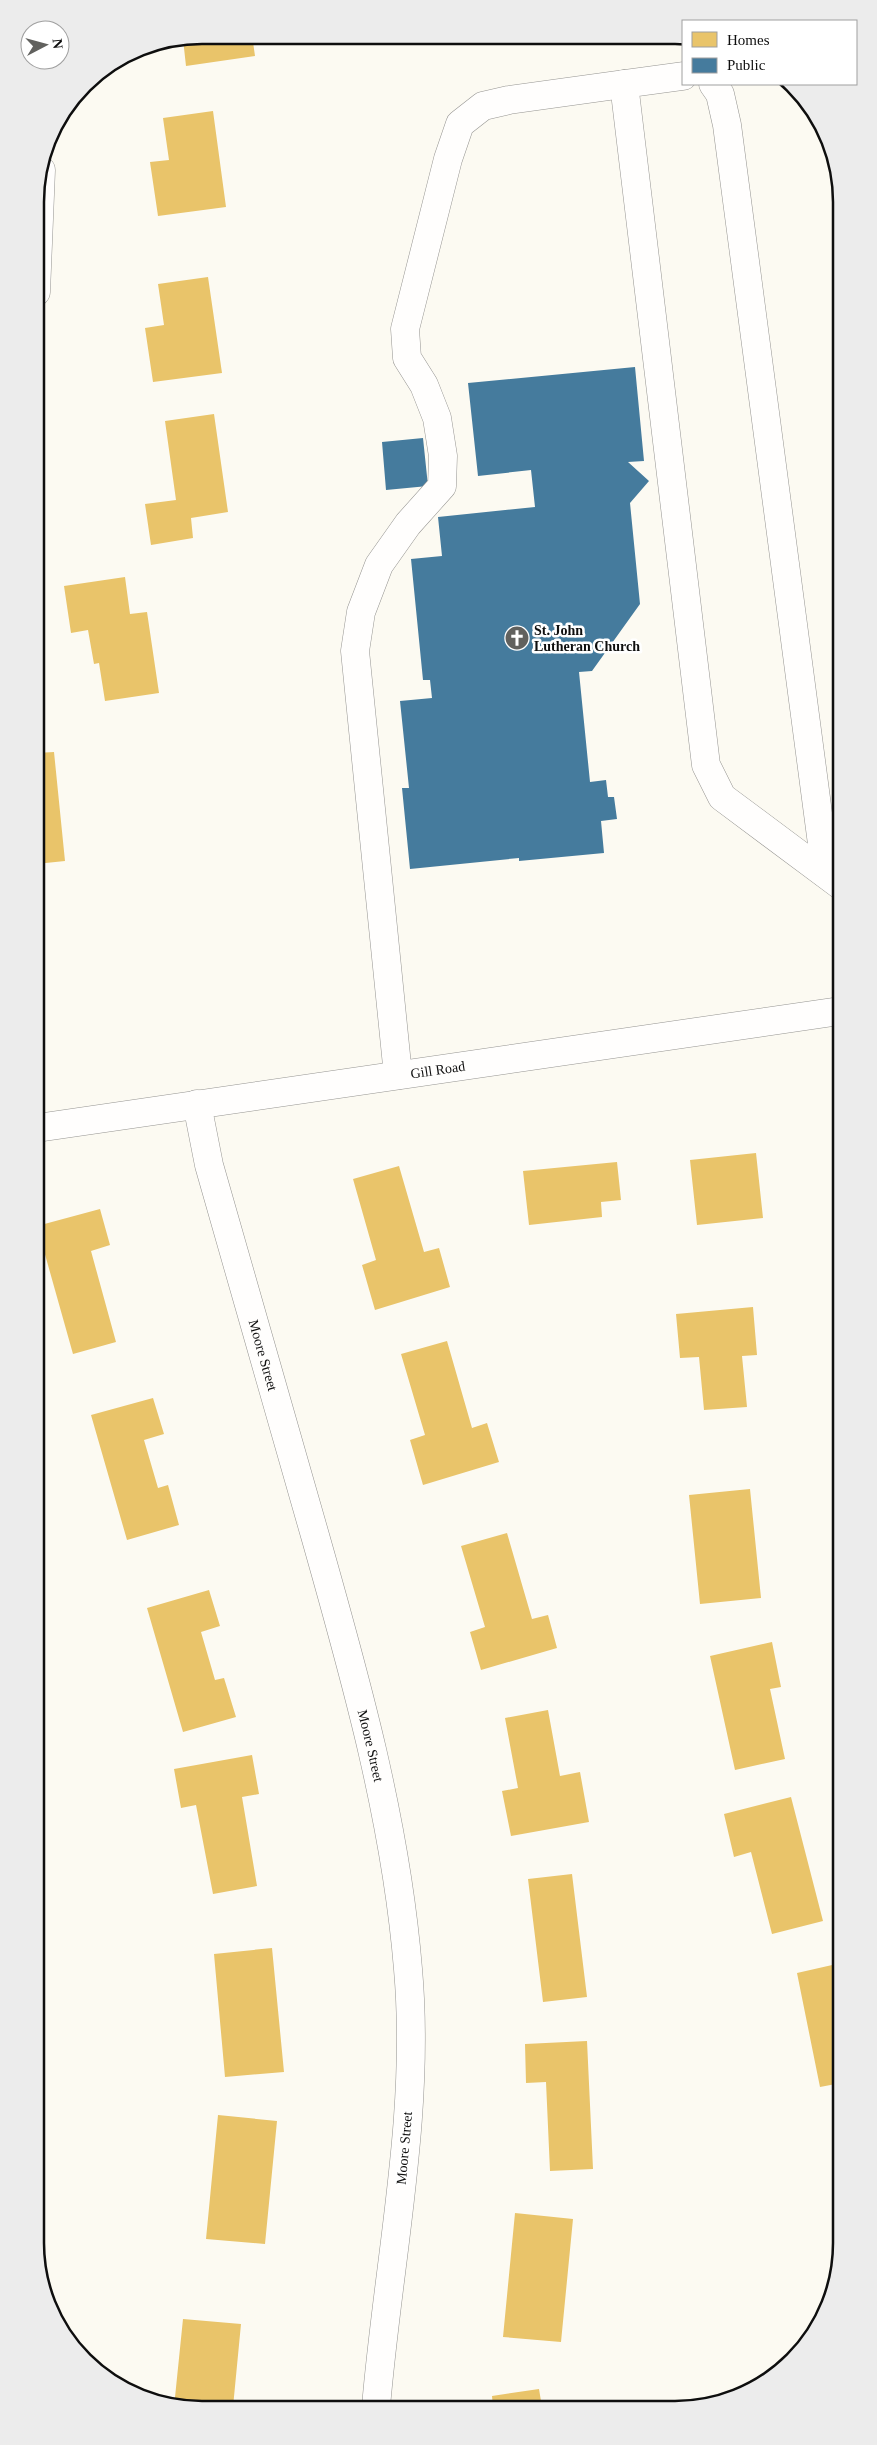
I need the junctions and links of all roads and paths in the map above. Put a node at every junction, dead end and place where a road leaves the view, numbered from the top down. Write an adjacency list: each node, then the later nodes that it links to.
1 (682, 76): 2 (street)
2 (624, 84): 4 (street); 6 (street)
3 (714, 85): 4 (street)
4 (833, 879)
5 (833, 1012): 6 (street, Gill Road)
6 (398, 1075): 7 (street, Gill Road)
7 (197, 1104): 8 (street, Gill Road); 9 (street, Moore Street)
8 (44, 1127)
9 (377, 2401)

